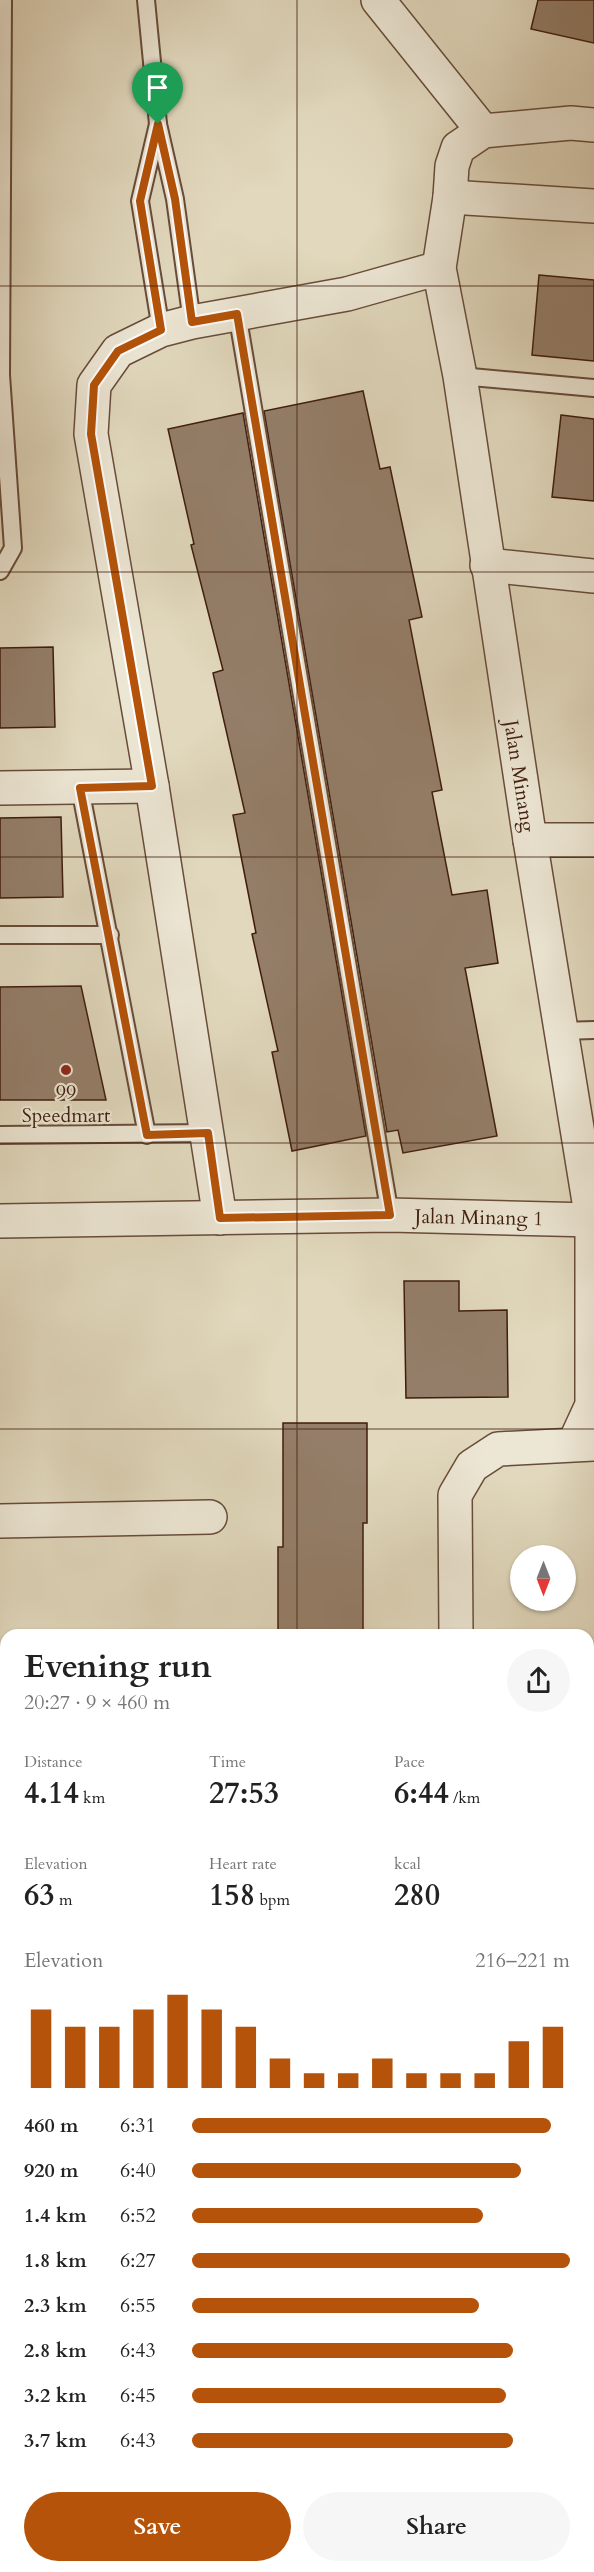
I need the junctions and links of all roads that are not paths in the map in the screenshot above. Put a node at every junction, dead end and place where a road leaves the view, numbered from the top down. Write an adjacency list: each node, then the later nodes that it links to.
1 (3, 0): 7 (lane)
2 (146, 0): 4 (lane)
3 (378, 0): 6 (street)
4 (158, 124): 12 (lane); 13 (lane)
5 (594, 125): 6 (street)
6 (471, 140): 8 (street, Jalan Minang)
7 (1, 144): 14 (lane)
8 (450, 197): 9 (street); 10 (street, Jalan Minang)
9 (594, 206)
10 (439, 268): 11 (street); 15 (street, Jalan Minang)
11 (237, 314): 12 (street); 32 (lane)
12 (192, 322): 13 (street)
13 (161, 330): 20 (street)
14 (0, 375): 18 (lane)
15 (460, 376): 16 (lane); 17 (street, Jalan Minang)
16 (594, 388)
17 (487, 565): 19 (street); 23 (street, Jalan Minang)
18 (0, 571)
19 (594, 576)
20 (152, 786): 22 (street); 29 (street)
21 (0, 788): 22 (street)
22 (80, 788): 26 (lane)
23 (530, 840): 24 (street); 28 (street, Jalan Minang)
24 (594, 840)
25 (0, 935): 26 (lane)
26 (110, 935): 31 (lane)
27 (594, 1030): 28 (lane)
28 (561, 1031): 34 (street, Jalan Minang)
29 (208, 1133): 31 (lane); 33 (street)
30 (0, 1135): 31 (lane)
31 (147, 1135)
32 (390, 1215): 33 (street, Jalan Minang 1); 34 (street, Jalan Minang 1)
33 (220, 1218): 35 (street, Jalan Minang 1)
34 (593, 1220): 36 (street, Jalan Minang)
35 (0, 1221)
36 (593, 1407): 37 (street, Jalan Minang)
37 (584, 1444): 40 (street)
38 (210, 1517): 39 (street)
39 (0, 1521)
40 (456, 1629)

